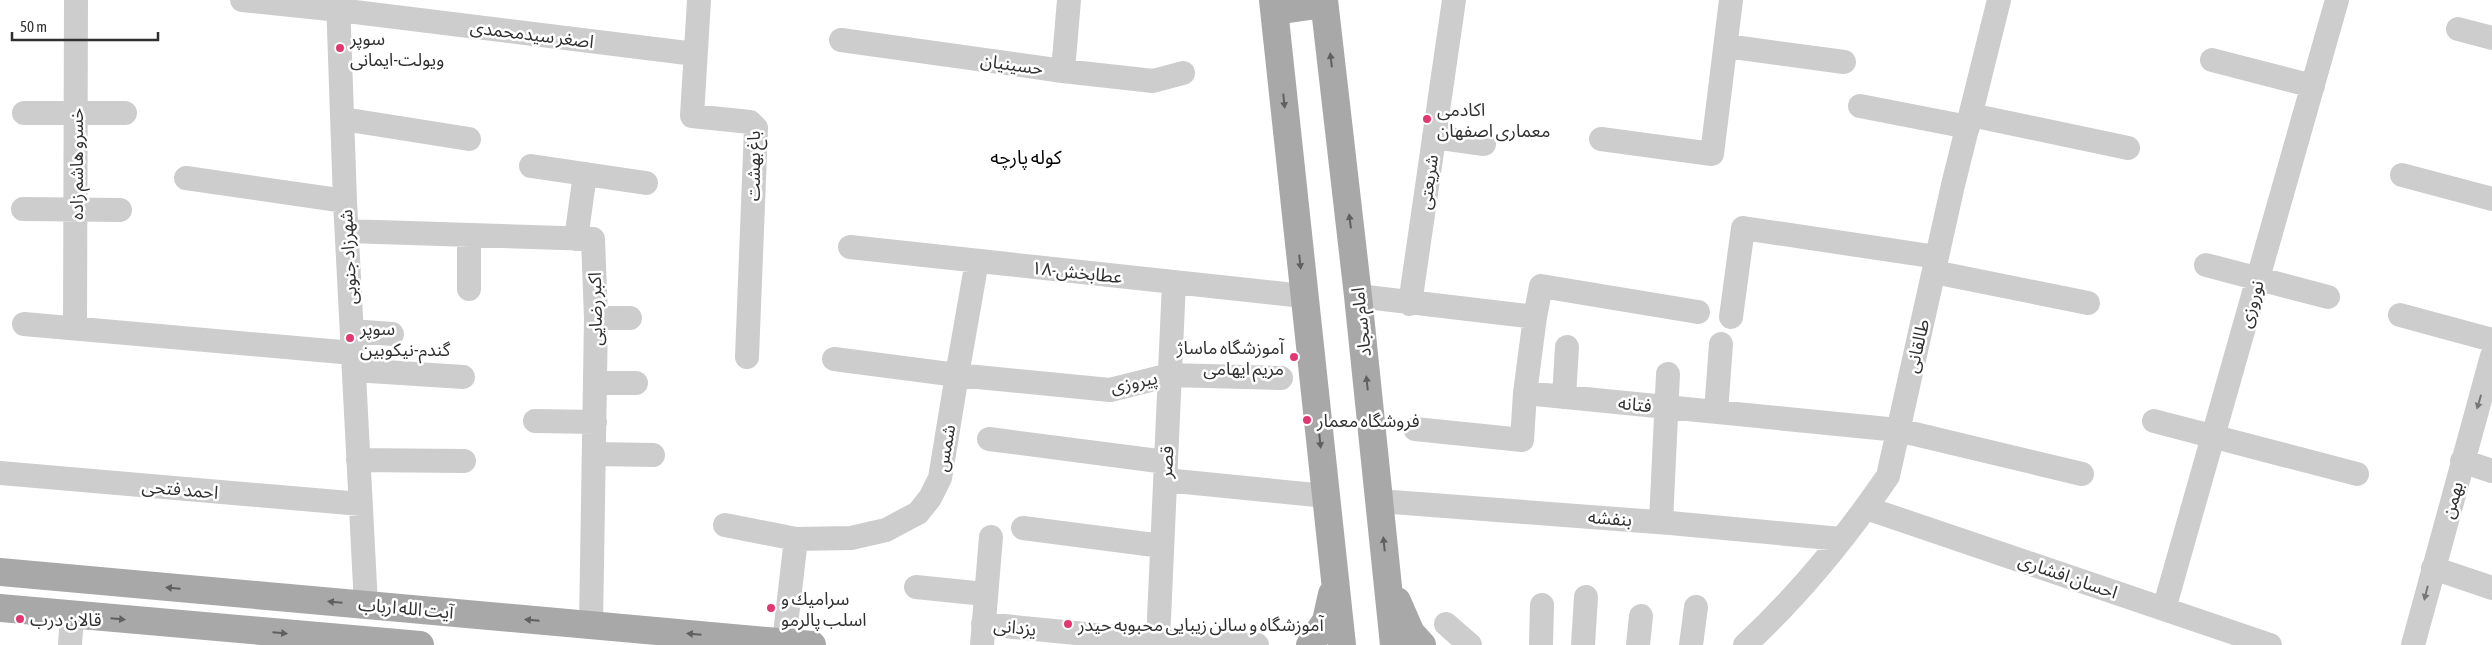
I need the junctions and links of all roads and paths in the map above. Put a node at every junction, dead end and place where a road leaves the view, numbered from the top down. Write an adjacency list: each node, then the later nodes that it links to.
1 (76, 0): 24 (street, خسرو هاشم زاده)
2 (242, 0): 10 (street, اصغر سیدمحمدی)
3 (699, 0): 16 (street, باغ بهشت)
4 (1069, 0): 19 (street)
5 (1454, 0): 28 (street, شریعتی)
6 (1731, 0): 15 (street)
7 (2000, 0): 27 (street, طالقانی)
8 (2337, 0): 21 (street, نوروزی)
9 (1324, 2): 11 (main road); 54 (main road, امام سجاد, one-way to 9)
10 (338, 5): 16 (street, اصغر سیدمحمدی); 26 (street, شهرزاد جنوبی)
11 (1274, 5): 53 (main road, one-way to 53)
12 (2458, 29): 13 (street)
13 (2492, 38)
14 (841, 40): 19 (street, حسینیان)
15 (1726, 46): 18 (street); 30 (street)
16 (695, 54): 72 (street, باغ بهشت)
17 (2212, 60): 21 (street)
18 (1844, 62)
19 (1063, 71): 20 (street, حسینیان)
20 (1183, 73)
21 (2313, 86): 50 (street, نوروزی)
22 (1860, 106): 27 (street)
23 (24, 113): 24 (street)
24 (76, 113): 25 (street); 41 (street, خسرو هاشم زاده)
25 (125, 113)
26 (342, 119): 29 (street); 39 (street, شهرزاد جنوبی)
27 (1969, 121): 32 (street); 48 (street, طالقانی)
28 (1434, 137): 31 (street); 57 (street, شریعتی)
29 (470, 139)
30 (1602, 139)
31 (1484, 144)
32 (2128, 148)
33 (531, 166): 34 (street)
34 (586, 174): 37 (street); 45 (street)
35 (2402, 175): 38 (street)
36 (186, 178): 39 (street)
37 (646, 183)
38 (2492, 199)
39 (345, 201): 43 (street, شهرزاد جنوبی)
40 (23, 209): 41 (street)
41 (76, 210): 42 (street); 65 (street, خسرو هاشم زاده)
42 (120, 210)
43 (347, 231): 44 (street, اکبر رضایی); 70 (street, شهرزاد جنوبی)
44 (470, 236): 45 (street, اکبر رضایی); 52 (street)
45 (576, 239): 62 (street, اکبر رضایی)
46 (850, 248): 47 (street, ۱۸-عطابخش)
47 (976, 261): 51 (street, ۱۸-عطابخش); 75 (street, شمس)
48 (1935, 265): 56 (street); 61 (street); 89 (street, طالقانی)
49 (2206, 265): 50 (street)
50 (2258, 278): 55 (street); 90 (street, نوروزی)
51 (1174, 282): 53 (street, ۱۸-عطابخش); 76 (street, قصر)
52 (469, 289)
53 (1303, 296): 102 (main road, one-way to 102)
54 (1358, 296): 57 (street); 103 (main road, امام سجاد, one-way to 54)
55 (2328, 297)
56 (2088, 303)
57 (1410, 304): 60 (street)
58 (1698, 312): 60 (street)
59 (2400, 315): 67 (street)
60 (1535, 317): 81 (street)
61 (1731, 317)
62 (596, 318): 63 (street); 79 (street, اکبر رضایی)
63 (630, 318)
64 (24, 324): 65 (street)
65 (75, 328): 70 (street)
66 (392, 334): 70 (street)
67 (2492, 340)
68 (1721, 344): 84 (street)
69 (1567, 347): 82 (street)
70 (353, 351): 77 (street); 94 (street, شهرزاد جنوبی)
71 (2492, 356): 96 (street, بهمن, one-way to 96)
72 (747, 357)
73 (834, 359): 75 (street)
74 (1668, 374): 83 (street)
75 (957, 375): 76 (street, پیروزی); 110 (street, شمس)
76 (1170, 375): 78 (street, پیروزی); 97 (street, قصر)
77 (463, 377)
78 (1281, 378)
79 (595, 383): 80 (street); 87 (street, اکبر رضایی)
80 (636, 383)
81 (1525, 393): 82 (street, فتانه); 88 (street)
82 (1564, 397): 83 (street, فتانه)
83 (1666, 407): 84 (street, فتانه); 106 (street)
84 (1716, 412): 89 (street, فتانه)
85 (535, 421): 87 (street)
86 (2154, 421): 90 (street)
87 (594, 422): 92 (street, اکبر رضایی)
88 (1415, 429)
89 (1898, 430): 100 (street, فتانه); 105 (street, طالقانی)
90 (2213, 437): 101 (street); 125 (street, نوروزی)
91 (989, 439): 97 (street)
92 (595, 454): 93 (street); 129 (street, اکبر رضایی)
93 (653, 456)
94 (358, 460): 95 (street); 104 (street, شهرزاد جنوبی)
95 (464, 461)
96 (2462, 461): 98 (street); 113 (street, بهمن)
97 (1166, 471): 102 (street); 112 (street, قصر)
98 (2492, 471)
99 (0, 473): 104 (street, احمد فتحی)
100 (2082, 474)
101 (2357, 474)
102 (1326, 496): 115 (main road)
103 (1379, 501): 106 (street, بنفشه); 116 (main road, امام سجاد, one-way to 103)
104 (361, 504): 121 (street, شهرزاد جنوبی)
105 (1866, 508): 111 (street, طالقانی); 125 (street, احسان افشاری)
106 (1661, 522): 111 (street, بنفشه)
107 (725, 526): 110 (street, شمس)
108 (1023, 528): 112 (street)
109 (991, 536): 119 (street)
110 (796, 539): 132 (street)
111 (1841, 539): 148 (street, طالقانی)
112 (1162, 546): 133 (street, قصر)
113 (2433, 568): 118 (street); 150 (street, بهمن, one-way to 150)
114 (0, 572): 121 (main road, آیت الله ارباب, one-way to 114)
115 (1335, 578): 139 (main road); 140 (main road)
116 (1388, 580): 141 (main road, امام سجاد); 142 (main road)
117 (916, 587): 119 (street)
118 (2492, 588)
119 (985, 594): 130 (street)
120 (1586, 597): 145 (street)
121 (366, 604): 129 (main road, آیت الله ارباب, one-way to 121)
122 (1542, 605): 144 (street)
123 (1696, 607): 147 (street)
124 (0, 608): 126 (main road, آیت الله ارباب)
125 (2164, 609): 131 (street, احسان افشاری)
126 (72, 615): 134 (main road, آیت الله ارباب, one-way to 134); 135 (street)
127 (1641, 616): 146 (street)
128 (1446, 624): 143 (street)
129 (591, 625): 132 (main road, آیت الله ارباب, one-way to 129)
130 (983, 634): 133 (street, یزدانی)
131 (2236, 639): 149 (street, احسان افشاری)
132 (784, 642): 137 (main road, آیت الله ارباب)
133 (1158, 642): 138 (street, یزدانی)
134 (371, 643): 136 (main road, آیت الله ارباب)
135 (70, 645)
136 (420, 645)
137 (812, 645)
138 (1257, 645)
139 (1310, 645)
140 (1342, 645)
141 (1394, 645)
142 (1422, 645)
143 (1470, 645)
144 (1541, 645)
145 (1583, 645)
146 (1638, 645)
147 (1691, 645)
148 (1745, 645)
149 (2270, 645)
150 (2413, 645)

